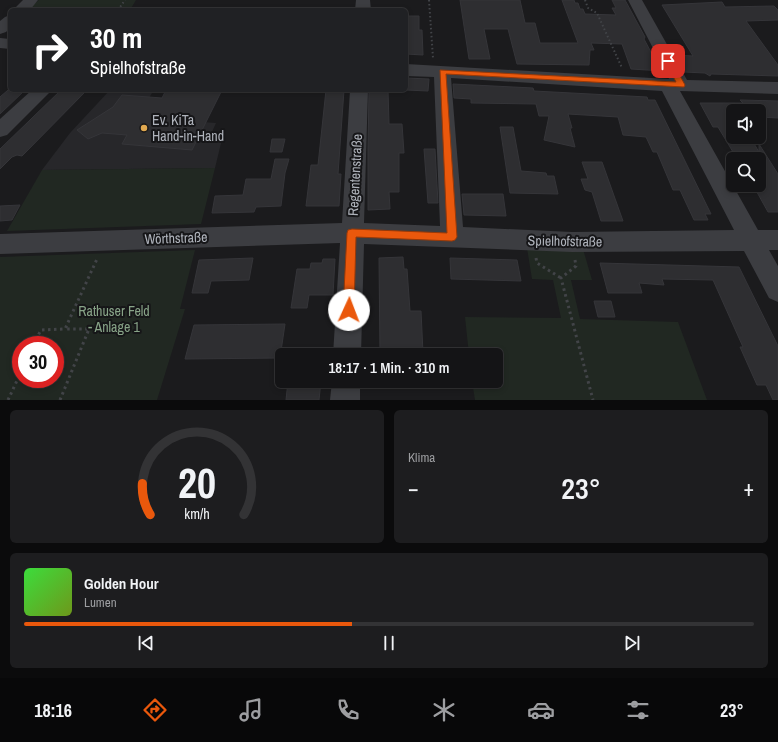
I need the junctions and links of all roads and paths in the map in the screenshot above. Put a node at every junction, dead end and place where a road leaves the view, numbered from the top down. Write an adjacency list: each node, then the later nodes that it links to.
1 (31, 0): 6 (street)
2 (126, 0): 7 (path)
3 (429, 0): 11 (path)
4 (585, 0): 12 (path)
5 (635, 0): 13 (street)
6 (23, 8)
7 (120, 8)
8 (8, 22): 9 (street)
9 (0, 29)
10 (408, 70): 11 (street)
11 (438, 71): 12 (street); 19 (street)
12 (629, 82): 13 (street)
13 (675, 85): 14 (street); 20 (street)
14 (778, 88)
15 (41, 92): 17 (street)
16 (359, 92): 18 (street, Regentenstraße)
17 (0, 130)
18 (352, 233): 19 (street, Spielhofstraße); 23 (street, Wörthstraße); 30 (street, Regentenstraße)
19 (452, 237): 21 (street, Spielhofstraße)
20 (750, 239): 22 (street, Spielhofstraße); 24 (street, Spielhofstraße); 27 (street)
21 (530, 240): 24 (street, Spielhofstraße); 26 (path)
22 (778, 240)
23 (105, 241): 25 (street, Wörthstraße); 28 (path)
24 (572, 242): 26 (path)
25 (0, 244)
26 (561, 278): 36 (path)
27 (778, 290)
28 (65, 329): 29 (path); 34 (path)
29 (38, 336)
30 (347, 348)
31 (14, 388): 33 (path)
32 (346, 388): 35 (street)
33 (8, 400)
34 (60, 400)
35 (345, 400)
36 (593, 400)

